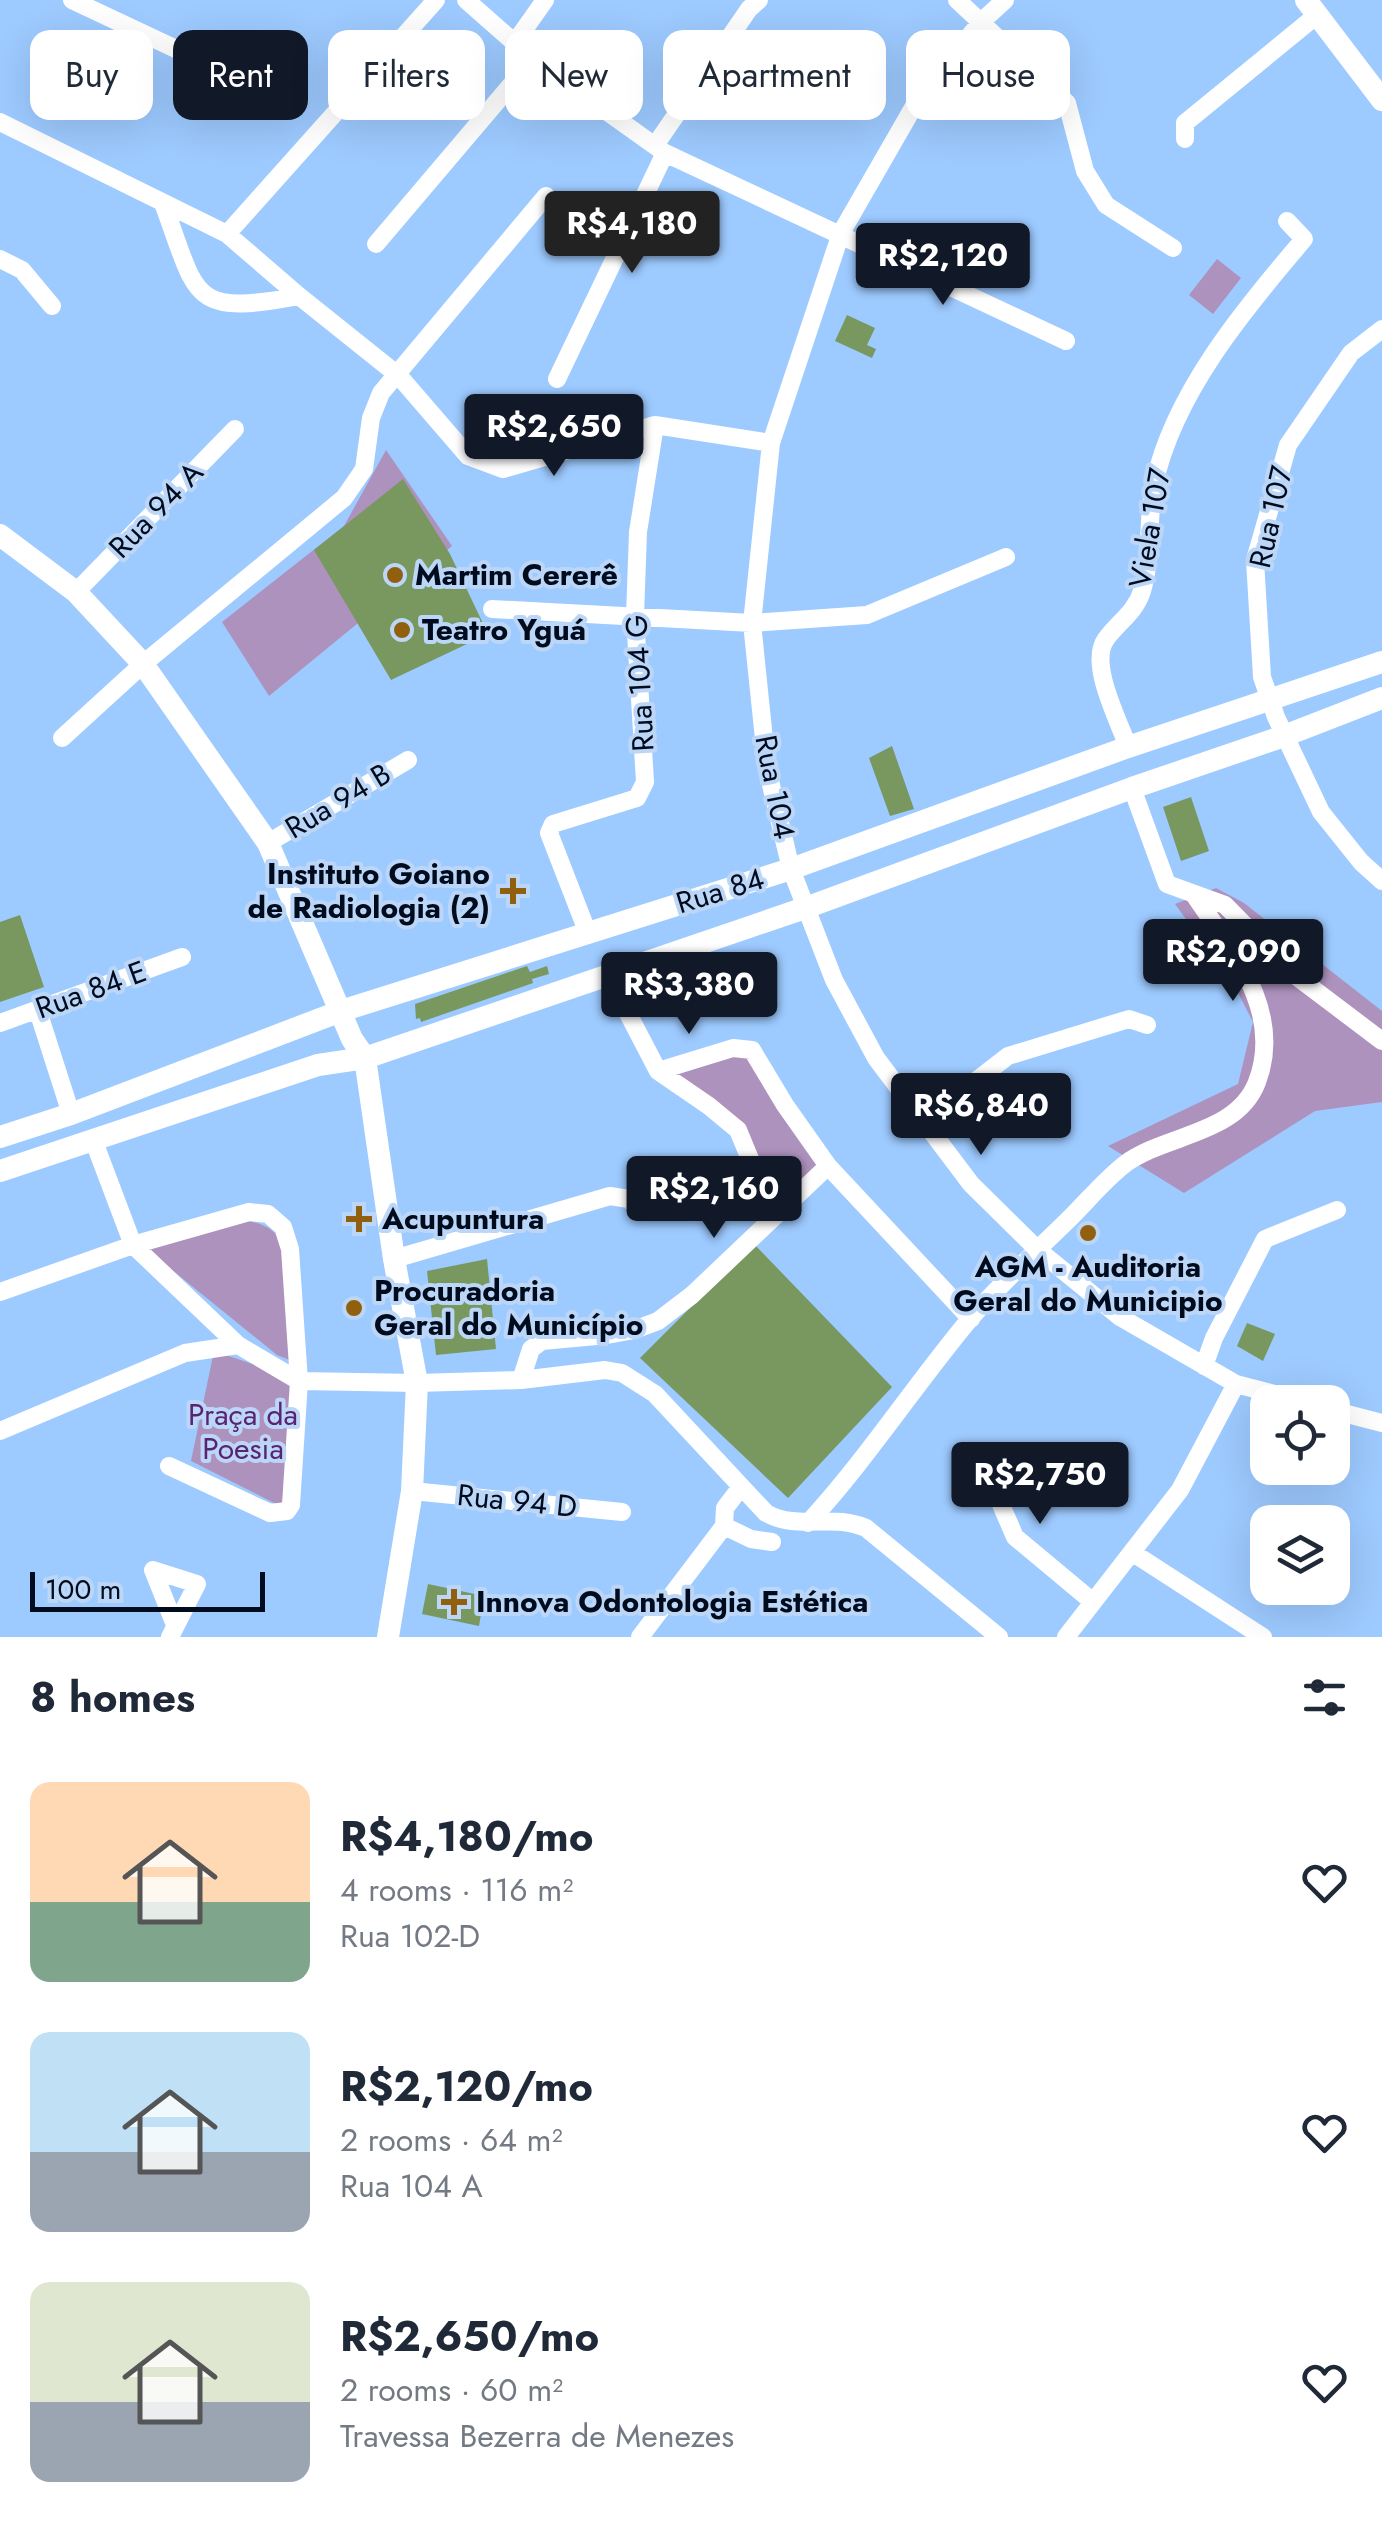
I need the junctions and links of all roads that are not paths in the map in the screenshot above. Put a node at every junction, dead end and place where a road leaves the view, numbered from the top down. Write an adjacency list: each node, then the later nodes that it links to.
1 (72, 0): 12 (street)
2 (436, 0): 23 (street)
3 (466, 0): 11 (street)
4 (546, 0): 10 (street)
5 (760, 0): 18 (street)
6 (956, 0): 9 (street)
7 (1005, 0): 9 (street, Rua 104)
8 (1312, 7): 13 (main road); 17 (street)
9 (981, 22): 22 (street, Rua 104); 25 (street)
10 (524, 30)
11 (505, 32)
12 (173, 48)
13 (1378, 88)
14 (505, 91): 24 (street)
15 (620, 120): 18 (street)
16 (0, 122): 20 (street)
17 (1185, 139)
18 (660, 148): 22 (street); 32 (street)
19 (546, 196): 31 (street)
20 (162, 203): 23 (street); 27 (street)
21 (1287, 221): 48 (street, Viela 107)
22 (841, 233): 30 (street); 35 (street, Rua 104)
23 (227, 234): 27 (street)
24 (376, 244)
25 (1172, 248)
26 (0, 259): 28 (street)
27 (299, 296): 31 (street)
28 (52, 306)
29 (1382, 329): 44 (street, Rua 107)
30 (1066, 341)
31 (398, 376): 33 (street); 43 (street)
32 (557, 379)
33 (655, 425): 35 (street); 40 (street, Rua 104 G)
34 (236, 430): 38 (street, Rua 94 A)
35 (770, 443): 41 (street, Rua 104)
36 (0, 535): 38 (main road)
37 (1006, 557): 41 (street)
38 (76, 592): 43 (main road)
39 (492, 608): 40 (street)
40 (635, 616): 41 (street); 56 (street, Rua 104 G)
41 (752, 623): 52 (street, Rua 104)
42 (1382, 662): 44 (main road, Rua 84)
43 (143, 664): 47 (street); 51 (main road)
44 (1269, 698): 46 (street, Rua 107); 48 (main road, Rua 84)
45 (1382, 698): 46 (main road, Rua 84)
46 (1284, 736): 50 (main road, Rua 84); 53 (street, Rua 107)
47 (62, 738)
48 (1128, 748): 52 (main road, Rua 84)
49 (408, 760): 51 (street, Rua 94 B)
50 (1132, 788): 54 (street); 55 (main road, Rua 84)
51 (268, 843): 59 (main road)
52 (792, 869): 55 (street, Rua 104); 56 (main road, Rua 84)
53 (1382, 881)
54 (1195, 896): 63 (street); 76 (street)
55 (808, 906): 58 (main road, Rua 84); 67 (street, Rua 104)
56 (587, 931): 59 (main road, Rua 84)
57 (182, 957): 60 (street, Rua 84 E)
58 (608, 975): 64 (main road, Rua 84); 65 (street)
59 (342, 1010): 64 (main road); 66 (main road, Rua 84)
60 (38, 1011): 61 (street, Rua 84 E); 66 (street)
61 (0, 1023)
62 (1147, 1025): 67 (street)
63 (1382, 1041)
64 (365, 1058): 69 (main road, Rua 84); 77 (main road)
65 (658, 1071): 70 (street); 74 (street)
66 (71, 1114): 68 (main road, Rua 84)
67 (924, 1122): 76 (street, Rua 104)
68 (0, 1138)
69 (92, 1139): 71 (main road, Rua 84); 75 (street)
70 (828, 1166): 74 (street); 79 (street)
71 (0, 1172)
72 (1337, 1210): 82 (street)
73 (642, 1211): 77 (street)
74 (774, 1217): 80 (street)
75 (134, 1245): 78 (street); 81 (street); 84 (street)
76 (1038, 1250): 79 (street); 82 (street, Rua 104)
77 (394, 1259): 86 (main road)
78 (0, 1292)
79 (970, 1318): 97 (street)
80 (607, 1335): 83 (street); 85 (street)
81 (238, 1345): 84 (street); 91 (street)
82 (1204, 1366): 87 (street, Rua 104)
83 (605, 1370): 85 (street); 94 (street)
84 (299, 1380): 86 (street); 93 (street)
85 (521, 1380): 86 (street)
86 (417, 1383): 95 (main road)
87 (1236, 1384): 88 (street, Rua 104); 100 (street)
88 (1250, 1388)
89 (1350, 1415): 90 (street)
90 (1382, 1423)
91 (0, 1431)
92 (980, 1456): 101 (street)
93 (169, 1466)
94 (742, 1486): 97 (street); 98 (street)
95 (412, 1491): 96 (street, Rua 94 D); 102 (main road)
96 (622, 1512)
97 (808, 1522): 104 (street)
98 (724, 1526): 99 (street); 103 (street)
99 (772, 1542)
100 (1133, 1552): 101 (street); 106 (street)
101 (1094, 1602): 105 (street)
102 (388, 1637)
103 (640, 1637)
104 (998, 1637)
105 (1066, 1637)
106 (1263, 1637)

